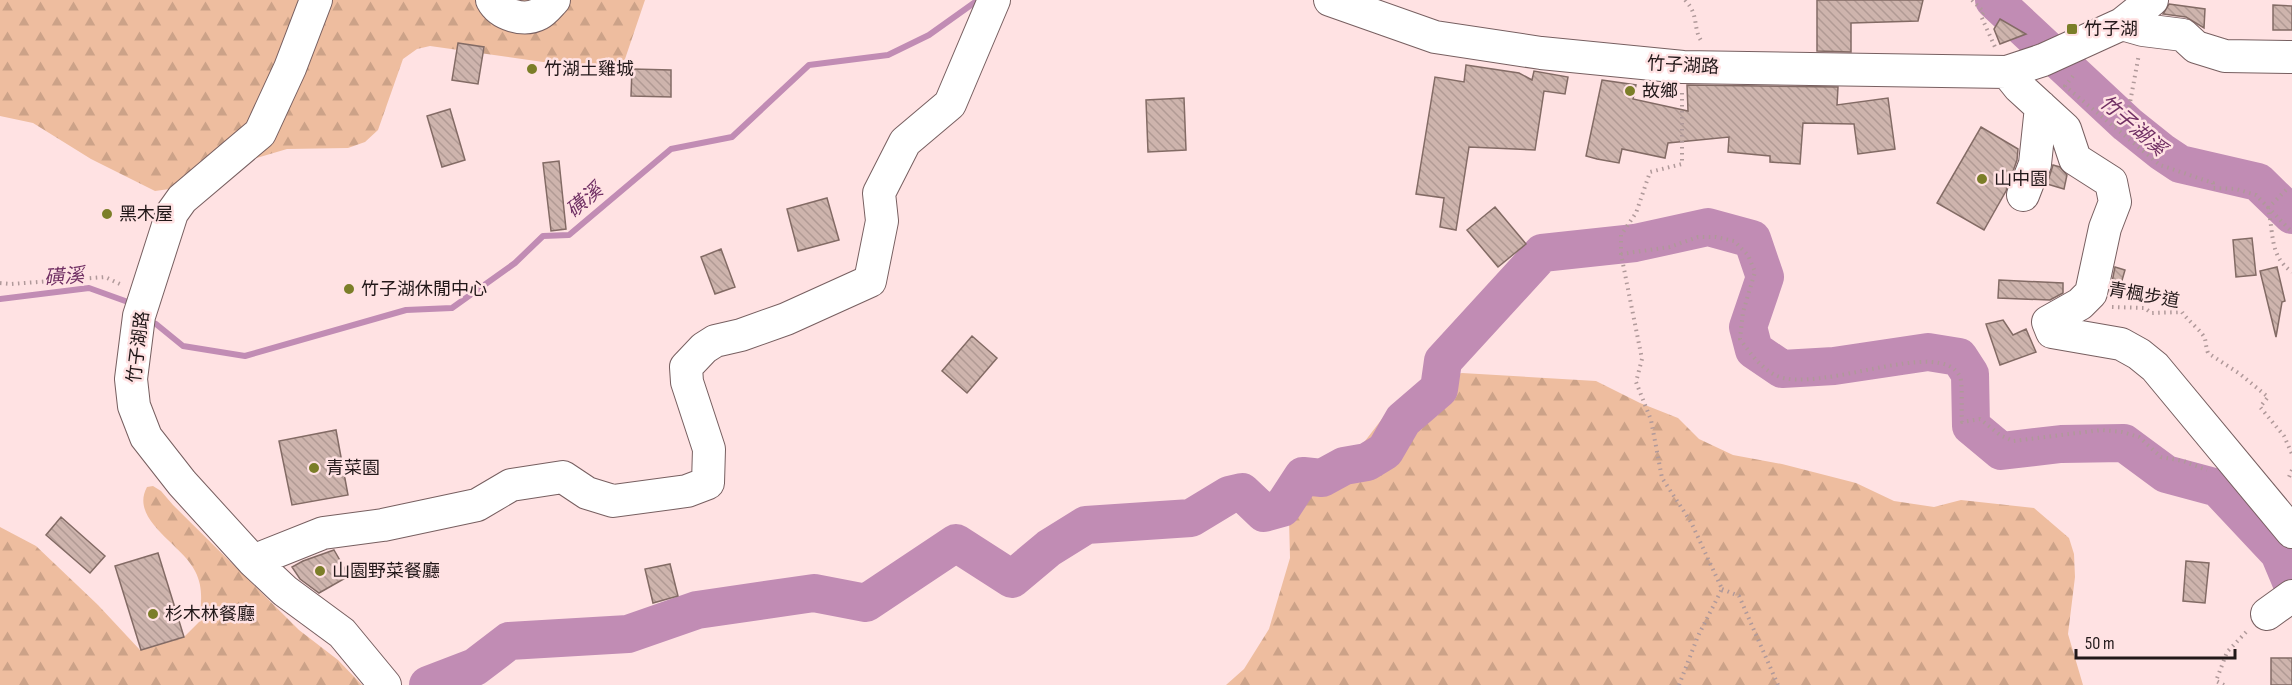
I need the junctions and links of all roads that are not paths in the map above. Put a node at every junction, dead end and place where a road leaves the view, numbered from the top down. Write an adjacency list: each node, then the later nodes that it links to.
1 (316, 0): 13 (street, 竹子湖路)
2 (492, 0): 3 (street)
3 (554, 0)
4 (994, 0): 13 (street)
5 (1330, 0): 9 (street, 竹子湖路)
6 (2152, 0): 7 (street, 竹子湖路)
7 (2132, 27): 8 (street); 9 (street, 竹子湖路)
8 (2292, 57)
9 (2007, 72): 10 (street)
10 (2041, 107): 11 (street); 12 (street)
11 (2023, 195)
12 (2292, 532)
13 (253, 561): 14 (street, 竹子湖路)
14 (385, 685)

